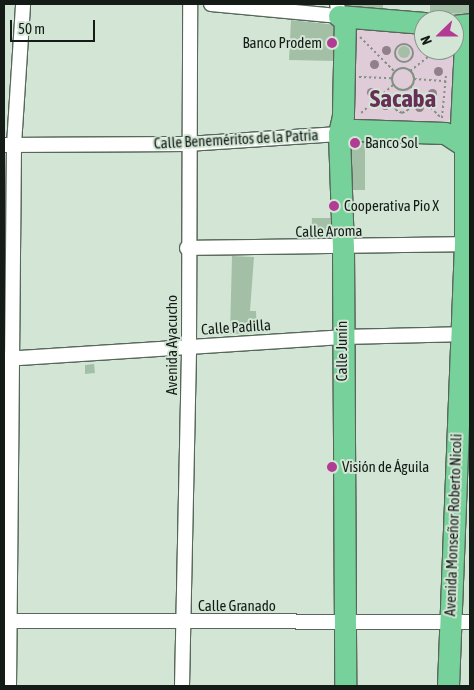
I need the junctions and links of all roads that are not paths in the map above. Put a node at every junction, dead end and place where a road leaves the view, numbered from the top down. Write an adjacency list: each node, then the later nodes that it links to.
1 (23, 4): 9 (street)
2 (190, 4): 8 (street, Avenida Ayacucho)
3 (211, 4): 4 (street)
4 (340, 12): 5 (main road); 7 (main road, Calle Junín)
5 (414, 23)
6 (470, 35): 10 (main road, Avenida Monseñor Roberto Nicoli)
7 (339, 134): 8 (street, Calle Beneméritos de la Patria); 10 (main road, Calle Beneméritos de la Patria); 13 (main road, Calle Junín)
8 (187, 144): 9 (street, Calle Beneméritos de la Patria); 12 (street, Avenida Ayacucho)
9 (9, 145): 17 (street)
10 (468, 146): 11 (main road, Avenida Monseñor Roberto Nicoli)
11 (467, 244): 13 (street, Calle Aroma); 14 (main road, Avenida Monseñor Roberto Nicoli)
12 (188, 248): 13 (street, Calle Aroma); 16 (street, Avenida Ayacucho)
13 (343, 248): 15 (main road, Calle Junín)
14 (465, 334): 15 (street, Calle Padilla); 20 (main road, Avenida Monseñor Roberto Nicoli)
15 (342, 336): 16 (street, Calle Padilla); 21 (main road, Calle Junín)
16 (189, 346): 17 (street, Calle Padilla); 19 (street, Avenida Ayacucho)
17 (7, 359): 18 (street)
18 (6, 621): 19 (street, Calle Granado); 22 (street)
19 (183, 621): 21 (street, Calle Granado); 23 (street, Avenida Ayacucho)
20 (460, 622): 21 (street, Calle Granado); 25 (main road, Avenida Monseñor Roberto Nicoli)
21 (344, 623): 24 (main road, Calle Junín)
22 (9, 686)
23 (182, 686)
24 (345, 686)
25 (448, 686)

